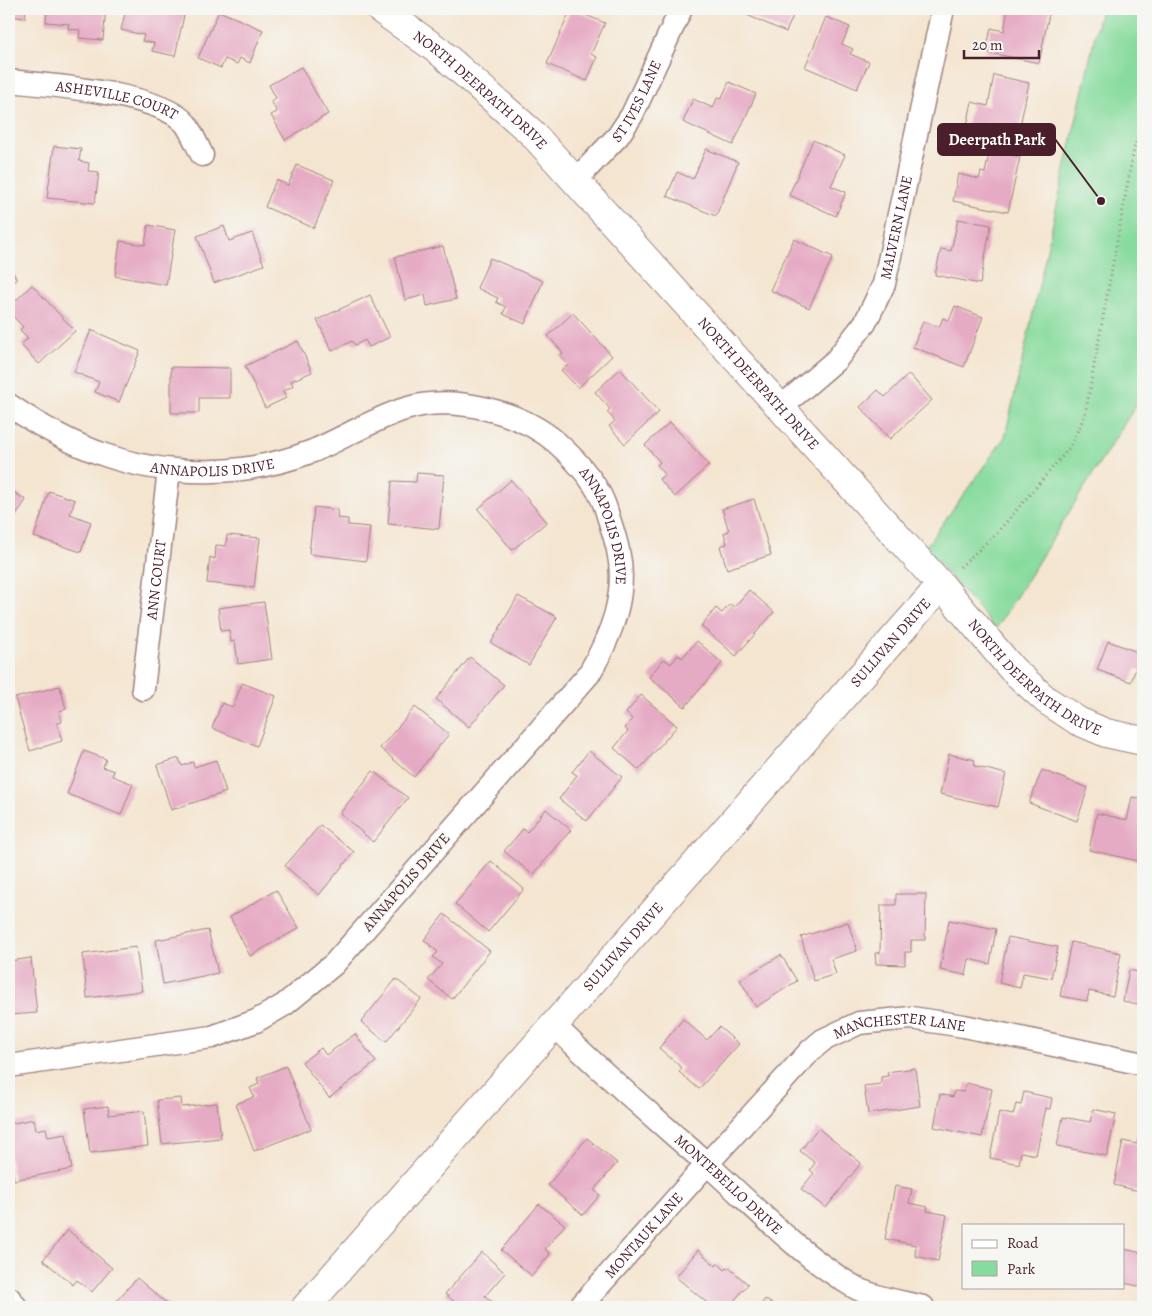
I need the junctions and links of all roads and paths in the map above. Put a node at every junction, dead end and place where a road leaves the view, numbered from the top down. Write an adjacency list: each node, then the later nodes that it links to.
1 (380, 9): 7 (street, NORTH DEERPATH DRIVE)
2 (681, 9): 7 (street, ST IVES LANE)
3 (943, 9): 9 (street, MALVERN LANE)
4 (9, 81): 6 (street, ASHEVILLE COURT)
5 (1143, 120): 11 (path)
6 (202, 155)
7 (575, 181): 9 (street, NORTH DEERPATH DRIVE)
8 (9, 405): 10 (street, ANNAPOLIS DRIVE)
9 (780, 408): 11 (street, NORTH DEERPATH DRIVE)
10 (169, 470): 12 (street, ANN COURT); 16 (street, ANNAPOLIS DRIVE)
11 (941, 585): 13 (street, NORTH DEERPATH DRIVE); 14 (street, SULLIVAN DRIVE)
12 (143, 689)
13 (1143, 741)
14 (555, 1026): 17 (street, MONTEBELLO DRIVE); 20 (street, SULLIVAN DRIVE)
15 (1143, 1064): 17 (street, MANCHESTER LANE)
16 (9, 1066)
17 (707, 1164): 21 (street, MONTAUK LANE); 22 (street, MONTEBELLO DRIVE)
18 (9, 1298): 19 (street)
19 (16, 1307)
20 (306, 1307)
21 (580, 1307)
22 (923, 1307)

